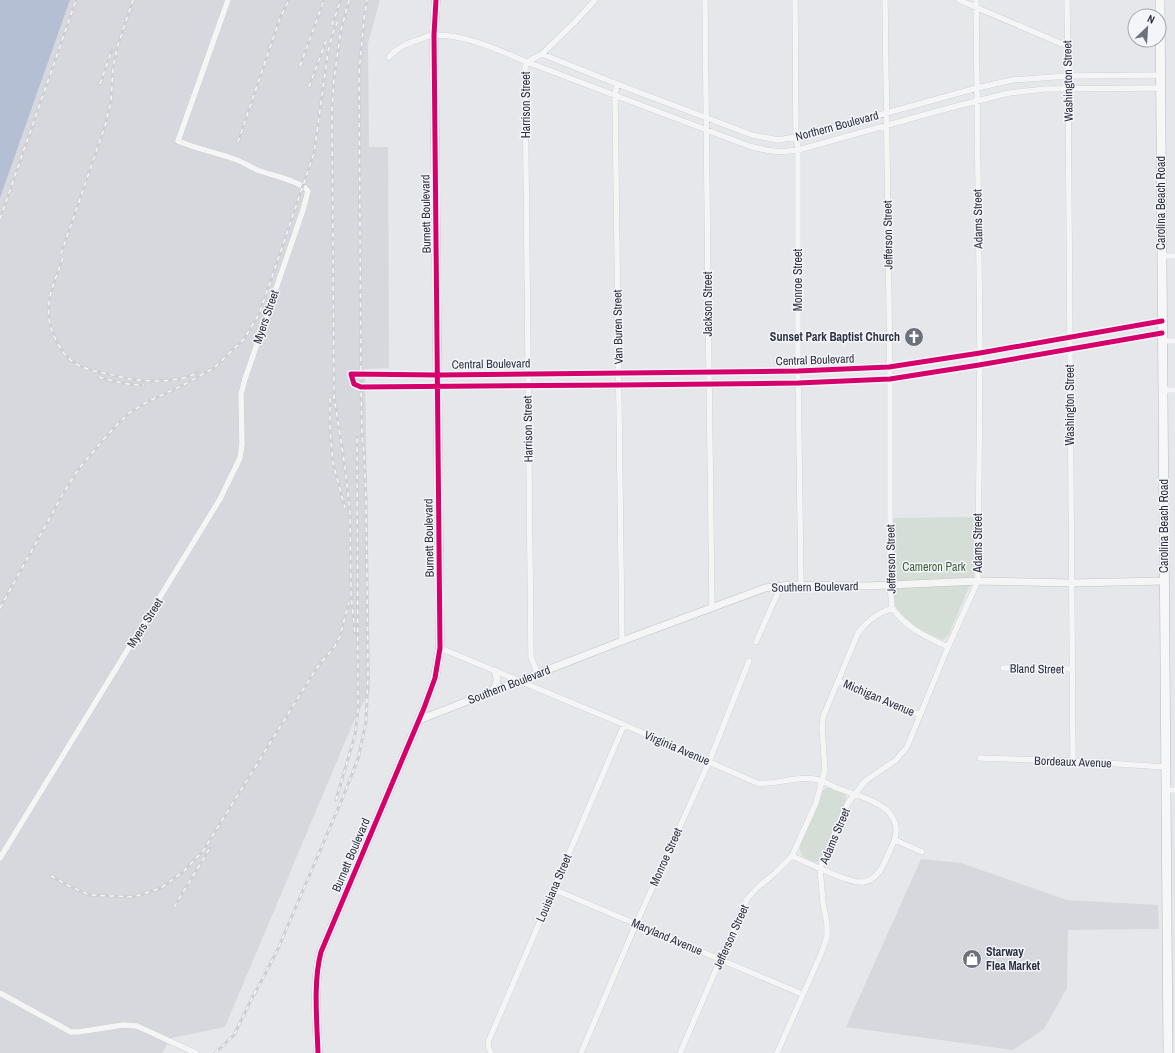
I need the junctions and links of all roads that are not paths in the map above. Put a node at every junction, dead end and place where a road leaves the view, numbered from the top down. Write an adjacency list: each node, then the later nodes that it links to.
1 (228, 0): 87 (street, Myers Street)
2 (436, 0): 12 (main road, Burnett Boulevard)
3 (596, 0): 14 (street)
4 (704, 0): 26 (street, Jackson Street)
5 (795, 0): 29 (street, Monroe Street)
6 (886, 0): 25 (street, Jefferson Street)
7 (959, 0): 11 (street)
8 (976, 0): 11 (street, Adams Street)
9 (1067, 0): 13 (street, Washington Street)
10 (1160, 0): 17 (highway, Carolina Beach Road)
11 (976, 7): 13 (street); 20 (street, Adams Street)
12 (434, 34): 15 (street); 16 (street, Northern Boulevard); 45 (main road, Burnett Boulevard)
13 (1067, 46): 18 (street, Washington Street)
14 (542, 54): 16 (street); 19 (street, Northern Boulevard)
15 (390, 58)
16 (527, 62): 23 (street, Northern Boulevard); 44 (street, Harrison Street)
17 (1160, 75): 18 (street, Northern Boulevard); 21 (highway, Carolina Beach Road)
18 (1068, 76): 20 (street, Northern Boulevard); 22 (street, Washington Street)
19 (617, 84): 23 (street, Van Buren Street); 26 (street, Northern Boulevard)
20 (977, 88): 24 (street, Adams Street); 25 (street, Northern Boulevard)
21 (1160, 88): 22 (street, Northern Boulevard); 31 (highway, Carolina Beach Road)
22 (1068, 89): 24 (street, Northern Boulevard); 35 (street, Washington Street)
23 (615, 95): 28 (street, Northern Boulevard); 42 (street, Van Buren Street)
24 (976, 101): 27 (street, Northern Boulevard); 38 (street, Adams Street)
25 (887, 113): 27 (street, Jefferson Street); 29 (street, Northern Boulevard)
26 (706, 118): 28 (street, Jackson Street); 29 (street, Northern Boulevard)
27 (886, 126): 30 (street, Northern Boulevard); 40 (street, Jefferson Street)
28 (707, 130): 30 (street, Northern Boulevard); 43 (street, Jackson Street)
29 (797, 138): 30 (street, Monroe Street)
30 (798, 150): 41 (street, Monroe Street)
31 (1161, 256): 32 (street); 33 (highway, Carolina Beach Road)
32 (1175, 256)
33 (1162, 321): 34 (highway, Carolina Beach Road); 35 (street, Central Boulevard)
34 (1162, 337): 36 (street, Central Boulevard); 37 (street, Central Boulevard); 52 (highway, Carolina Beach Road)
35 (1069, 338): 37 (street, Washington Street); 38 (street, Central Boulevard)
36 (1175, 341)
37 (1069, 350): 39 (street, Central Boulevard); 56 (street, Washington Street)
38 (980, 353): 39 (street, Adams Street); 40 (street, Central Boulevard)
39 (979, 365): 46 (street, Central Boulevard); 54 (street, Adams Street)
40 (889, 367): 41 (street, Central Boulevard); 46 (street, Jefferson Street)
41 (798, 370): 43 (street, Central Boulevard); 47 (street, Monroe Street)
42 (619, 372): 43 (street, Central Boulevard); 44 (street, Central Boulevard); 49 (street, Van Buren Street)
43 (708, 372): 48 (street, Jackson Street)
44 (528, 373): 45 (street, Central Boulevard); 50 (street, Harrison Street)
45 (438, 375): 51 (main road, Burnett Boulevard); 51 (street, Central Boulevard)
46 (890, 379): 47 (street, Central Boulevard); 58 (street, Jefferson Street)
47 (798, 383): 48 (street, Central Boulevard); 57 (street, Monroe Street)
48 (708, 384): 49 (street, Central Boulevard); 60 (street, Jackson Street)
49 (618, 385): 50 (street, Central Boulevard); 62 (street, Van Buren Street)
50 (528, 386): 51 (street, Central Boulevard); 70 (street, Harrison Street)
51 (438, 387): 65 (main road, Burnett Boulevard)
52 (1163, 390): 53 (street); 55 (highway, Carolina Beach Road)
53 (1175, 390)
54 (978, 581): 56 (street, Southern Boulevard); 58 (street, Southern Boulevard); 64 (street, Adams Street)
55 (1164, 581): 56 (street, Southern Boulevard); 80 (highway, Carolina Beach Road)
56 (1071, 583): 68 (street, Washington Street)
57 (801, 585): 58 (street, Southern Boulevard); 59 (street, Southern Boulevard)
58 (890, 585): 61 (street, Jefferson Street)
59 (781, 586): 60 (street, Southern Boulevard); 63 (street)
60 (712, 607): 62 (street, Southern Boulevard)
61 (892, 608): 64 (street); 71 (street, Jefferson Street)
62 (622, 642): 70 (street, Southern Boulevard)
63 (756, 642)
64 (948, 647): 74 (street, Adams Street)
65 (440, 648): 69 (street, Virginia Avenue); 75 (main road, Burnett Boulevard)
66 (749, 661): 79 (street, Monroe Street)
67 (1003, 668): 68 (street, Bland Street)
68 (1072, 669): 78 (street, Washington Street)
69 (495, 671): 72 (street, Virginia Avenue); 73 (street)
70 (538, 675): 72 (street, Southern Boulevard)
71 (838, 681): 74 (street, Michigan Avenue); 81 (street, Jefferson Street)
72 (519, 682): 73 (street, Southern Boulevard); 76 (street, Virginia Avenue)
73 (491, 692): 75 (street, Southern Boulevard)
74 (920, 715): 83 (street, Adams Street)
75 (419, 720): 94 (main road, Burnett Boulevard)
76 (624, 725): 79 (street, Virginia Avenue); 89 (street, Louisiana Street)
77 (980, 758): 78 (street, Bordeaux Avenue)
78 (1073, 761): 80 (street, Bordeaux Avenue)
79 (709, 762): 81 (street, Virginia Avenue); 90 (street, Monroe Street)
80 (1166, 767): 82 (highway, Carolina Beach Road)
81 (822, 782): 83 (street, Virginia Avenue); 86 (street, Jefferson Street)
82 (1171, 790): 100 (highway, Carolina Beach Road)
83 (854, 794): 84 (street, Virginia Avenue); 88 (street, Adams Street)
84 (895, 840): 85 (street); 88 (street, Virginia Avenue)
85 (922, 852)
86 (792, 856): 88 (street, Virginia Avenue); 91 (street, Jefferson Street)
87 (0, 858)
88 (820, 868): 93 (street, Adams Street)
89 (554, 889): 90 (street, Maryland Avenue); 95 (street, Louisiana Street)
90 (636, 924): 91 (street, Maryland Avenue); 97 (street, Monroe Street)
91 (720, 959): 93 (street, Maryland Avenue); 98 (street, Jefferson Street)
92 (0, 993): 96 (street)
93 (802, 994): 99 (street, Adams Street)
94 (318, 1052)
95 (491, 1052)
96 (196, 1053)
97 (581, 1053)
98 (680, 1053)
99 (777, 1053)
100 (1168, 1053)

